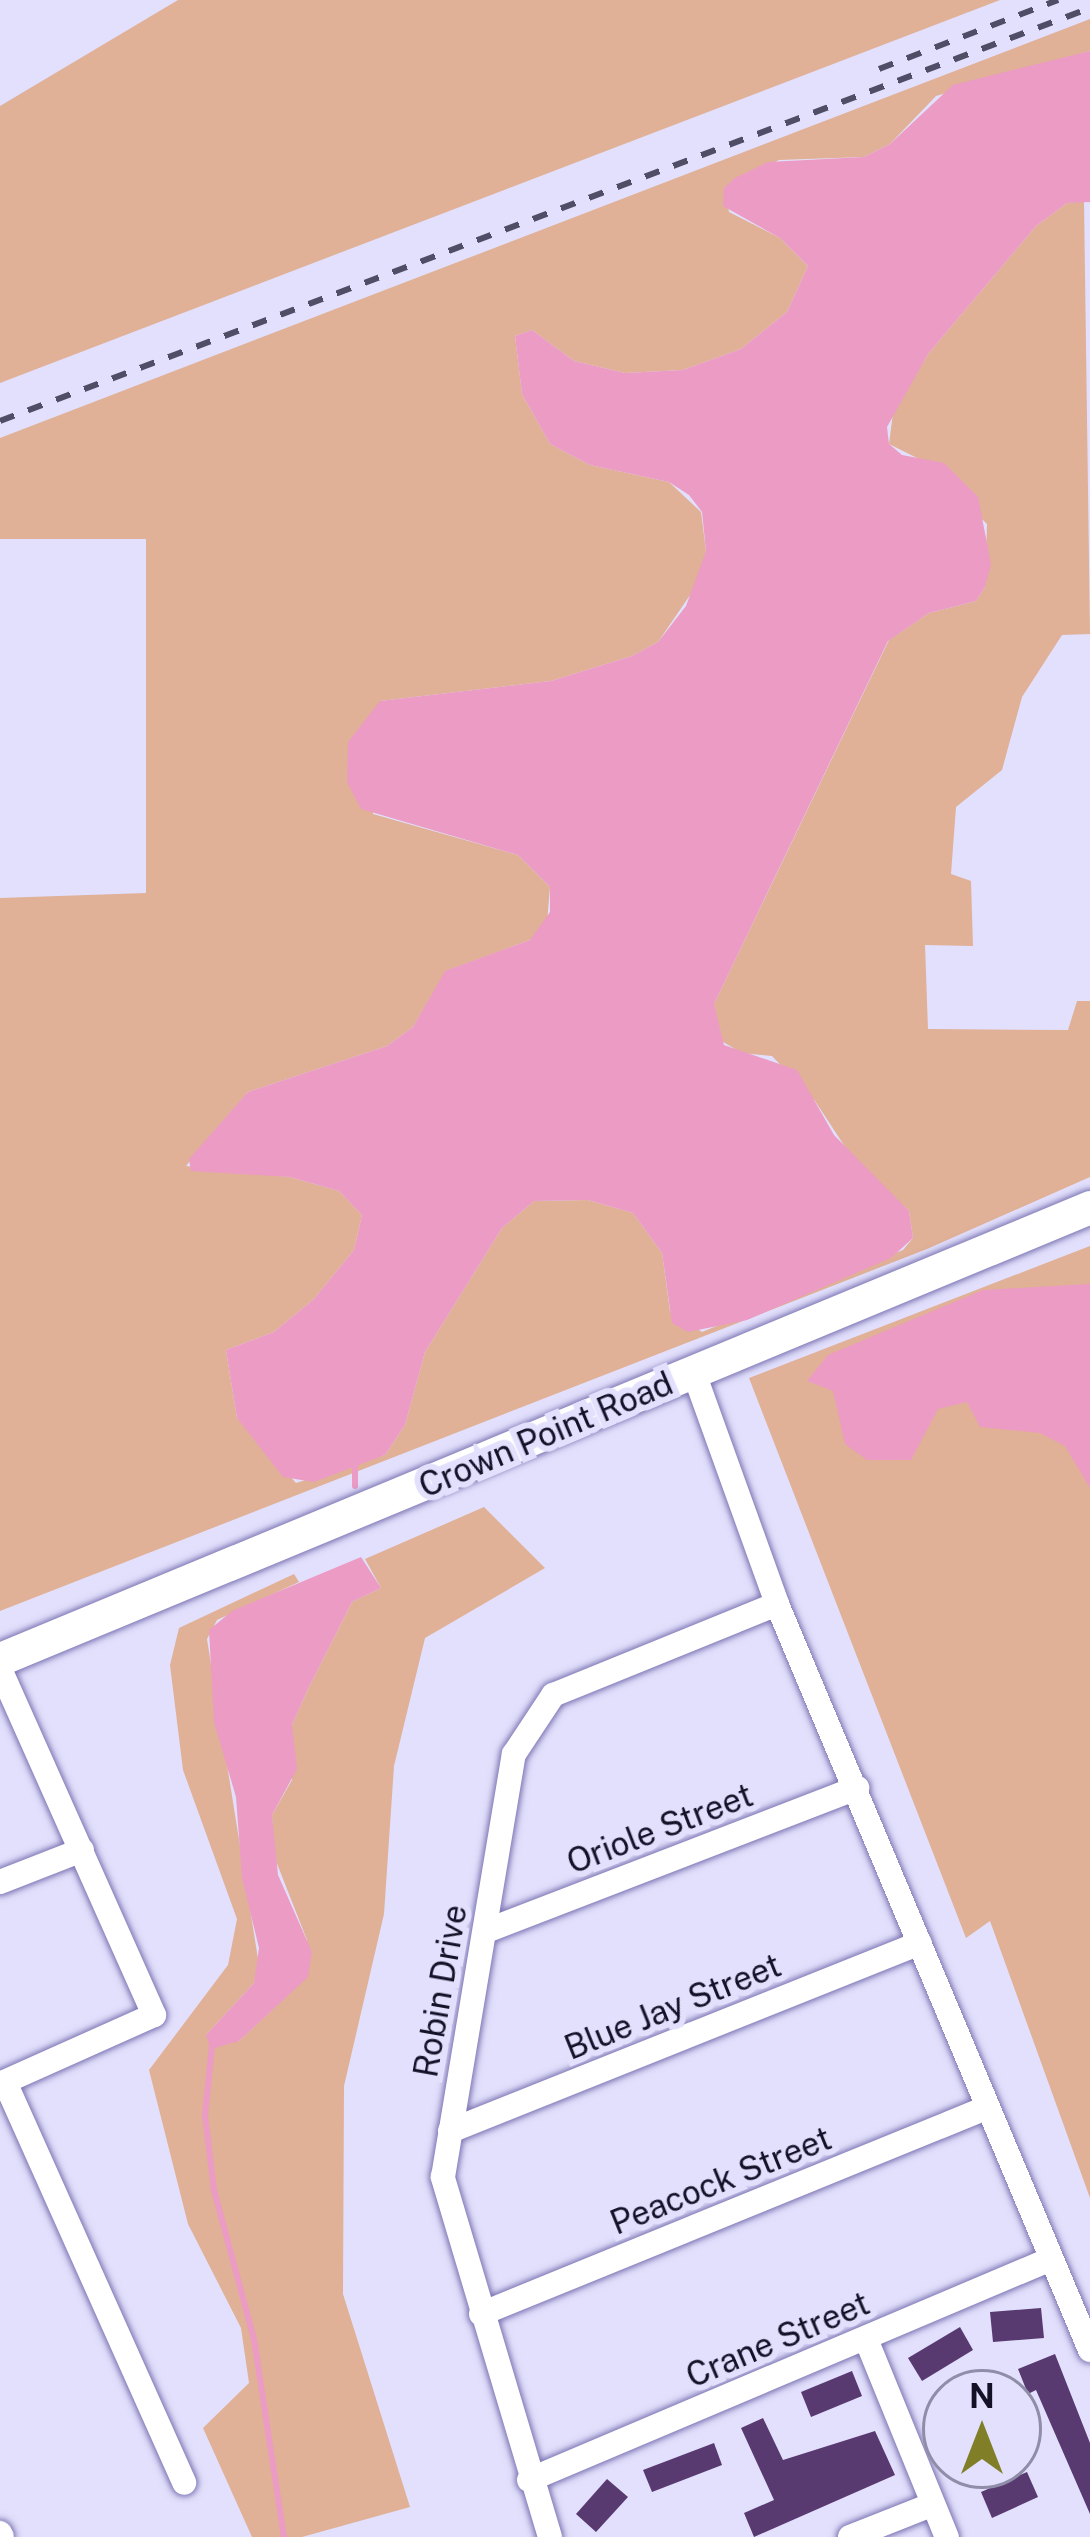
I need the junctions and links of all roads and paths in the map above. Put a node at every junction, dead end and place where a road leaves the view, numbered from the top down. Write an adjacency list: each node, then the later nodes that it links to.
1 (1090, 1208): 2 (main road, Crown Point Road)
2 (694, 1373): 3 (street); 4 (main road, Crown Point Road)
3 (777, 1604): 7 (street); 10 (street, Robin Drive)
4 (0, 1659)
5 (0, 1669): 6 (street)
6 (9, 1712): 8 (street)
7 (857, 1788): 10 (street, Oriole Street); 11 (street)
8 (82, 1850): 9 (street); 12 (street)
9 (0, 1882)
10 (486, 1931): 14 (street, Robin Drive)
11 (920, 1943): 13 (street); 14 (street, Blue Jay Street)
12 (3, 2083): 20 (street)
13 (986, 2108): 15 (street); 16 (street, Peacock Street)
14 (450, 2131): 16 (street, Robin Drive)
15 (1051, 2259): 17 (street, Crane Street); 18 (street)
16 (481, 2314): 19 (street, Robin Drive)
17 (866, 2339): 19 (street, Crane Street); 21 (street)
18 (1090, 2350)
19 (530, 2480): 22 (street, Robin Drive)
20 (184, 2483)
21 (931, 2505): 23 (street); 24 (street)
22 (550, 2537)
23 (850, 2537)
24 (947, 2537)

